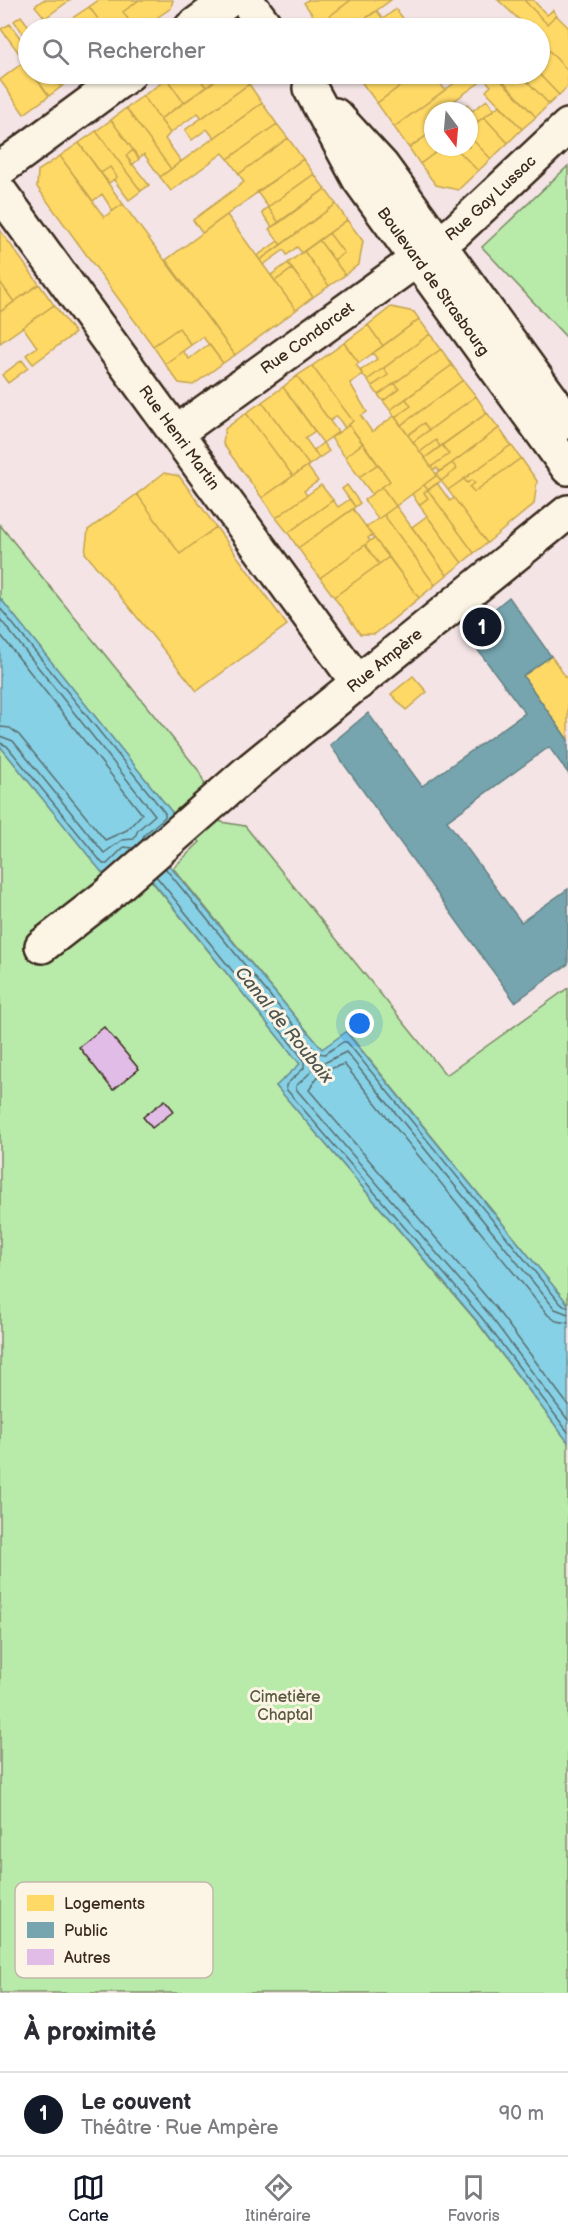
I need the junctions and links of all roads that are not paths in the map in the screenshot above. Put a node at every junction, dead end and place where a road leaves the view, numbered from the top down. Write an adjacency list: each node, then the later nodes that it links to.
1 (229, 0): 3 (street)
2 (246, 0): 4 (street)
3 (204, 18)
4 (260, 18)
5 (115, 84): 8 (street)
6 (307, 84): 10 (street, Boulevard de Strasbourg)
7 (568, 126): 10 (street, Rue Gay Lussac)
8 (0, 169)
9 (0, 192): 12 (street, Rue Henri Martin)
10 (428, 252): 11 (street, Boulevard de Strasbourg); 12 (street, Rue Condorcet)
11 (560, 420): 13 (street, Boulevard de Strasbourg)
12 (176, 433): 15 (street, Rue Henri Martin)
13 (568, 468)
14 (568, 512): 15 (street, Rue Ampère)
15 (358, 683): 16 (street, Rue Ampère)
16 (42, 946)

